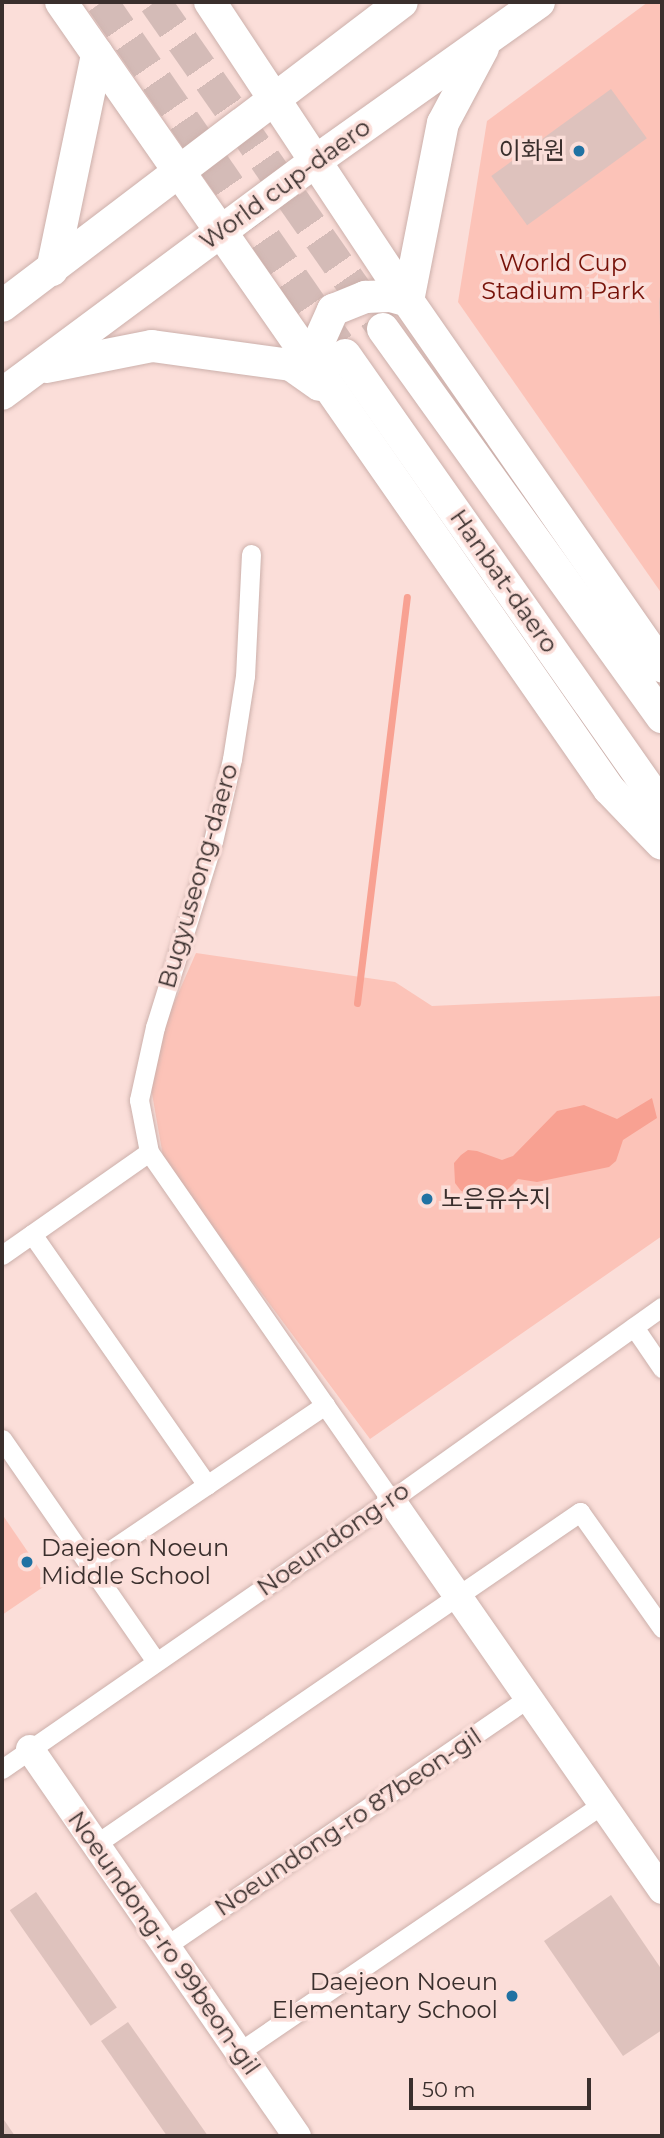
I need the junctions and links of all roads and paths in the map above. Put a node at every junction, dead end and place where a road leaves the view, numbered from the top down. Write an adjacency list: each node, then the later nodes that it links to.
1 (61, 2): 6 (main road)
2 (210, 2): 7 (main road)
3 (402, 2): 7 (main road)
4 (539, 2): 5 (main road, World cup-daero)
5 (489, 38): 8 (main road, World cup-daero); 12 (main road)
6 (97, 54): 9 (main road); 11 (main road)
7 (272, 99): 8 (main road); 9 (main road)
8 (314, 162): 10 (main road, World cup-daero); 12 (main road)
9 (179, 172): 10 (main road); 11 (main road)
10 (220, 230): 16 (main road, World cup-daero); 17 (main road)
11 (52, 270): 13 (main road)
12 (408, 300): 17 (main road); 20 (main road)
13 (2, 306)
14 (383, 330): 21 (main road, Hanbat-daero)
15 (345, 355): 22 (main road, Hanbat-daero)
16 (35, 369): 17 (main road); 18 (main road)
17 (331, 389): 23 (main road)
18 (2, 394)
19 (251, 554): 24 (street, Bugyuseong-daero)
20 (662, 666)
21 (662, 717)
22 (662, 807)
23 (662, 844)
24 (149, 1152): 25 (street); 30 (street)
25 (32, 1234): 26 (street); 32 (street)
26 (2, 1255)
27 (662, 1307): 28 (street, Noeundong-ro)
28 (634, 1327): 29 (street); 33 (street, Noeundong-ro)
29 (662, 1368)
30 (325, 1405): 32 (street); 33 (street)
31 (2, 1439): 34 (street)
32 (207, 1485): 34 (street)
33 (391, 1500): 35 (street); 37 (street, Noeundong-ro)
34 (90, 1564): 37 (street)
35 (459, 1596): 36 (street); 38 (street); 42 (street)
36 (662, 1628)
37 (156, 1661): 39 (street, Noeundong-ro)
38 (529, 1698): 41 (street); 44 (street, Noeundong-ro 87beon-gil)
39 (30, 1749): 40 (street, Noeundong-ro); 42 (street, Noeundong-ro 99beon-gil)
40 (2, 1769)
41 (603, 1804): 43 (street); 45 (street)
42 (96, 1844): 44 (street, Noeundong-ro 99beon-gil)
43 (662, 1890)
44 (166, 1946): 45 (street, Noeundong-ro 99beon-gil)
45 (239, 2052): 46 (street, Noeundong-ro 99beon-gil)
46 (298, 2136)

